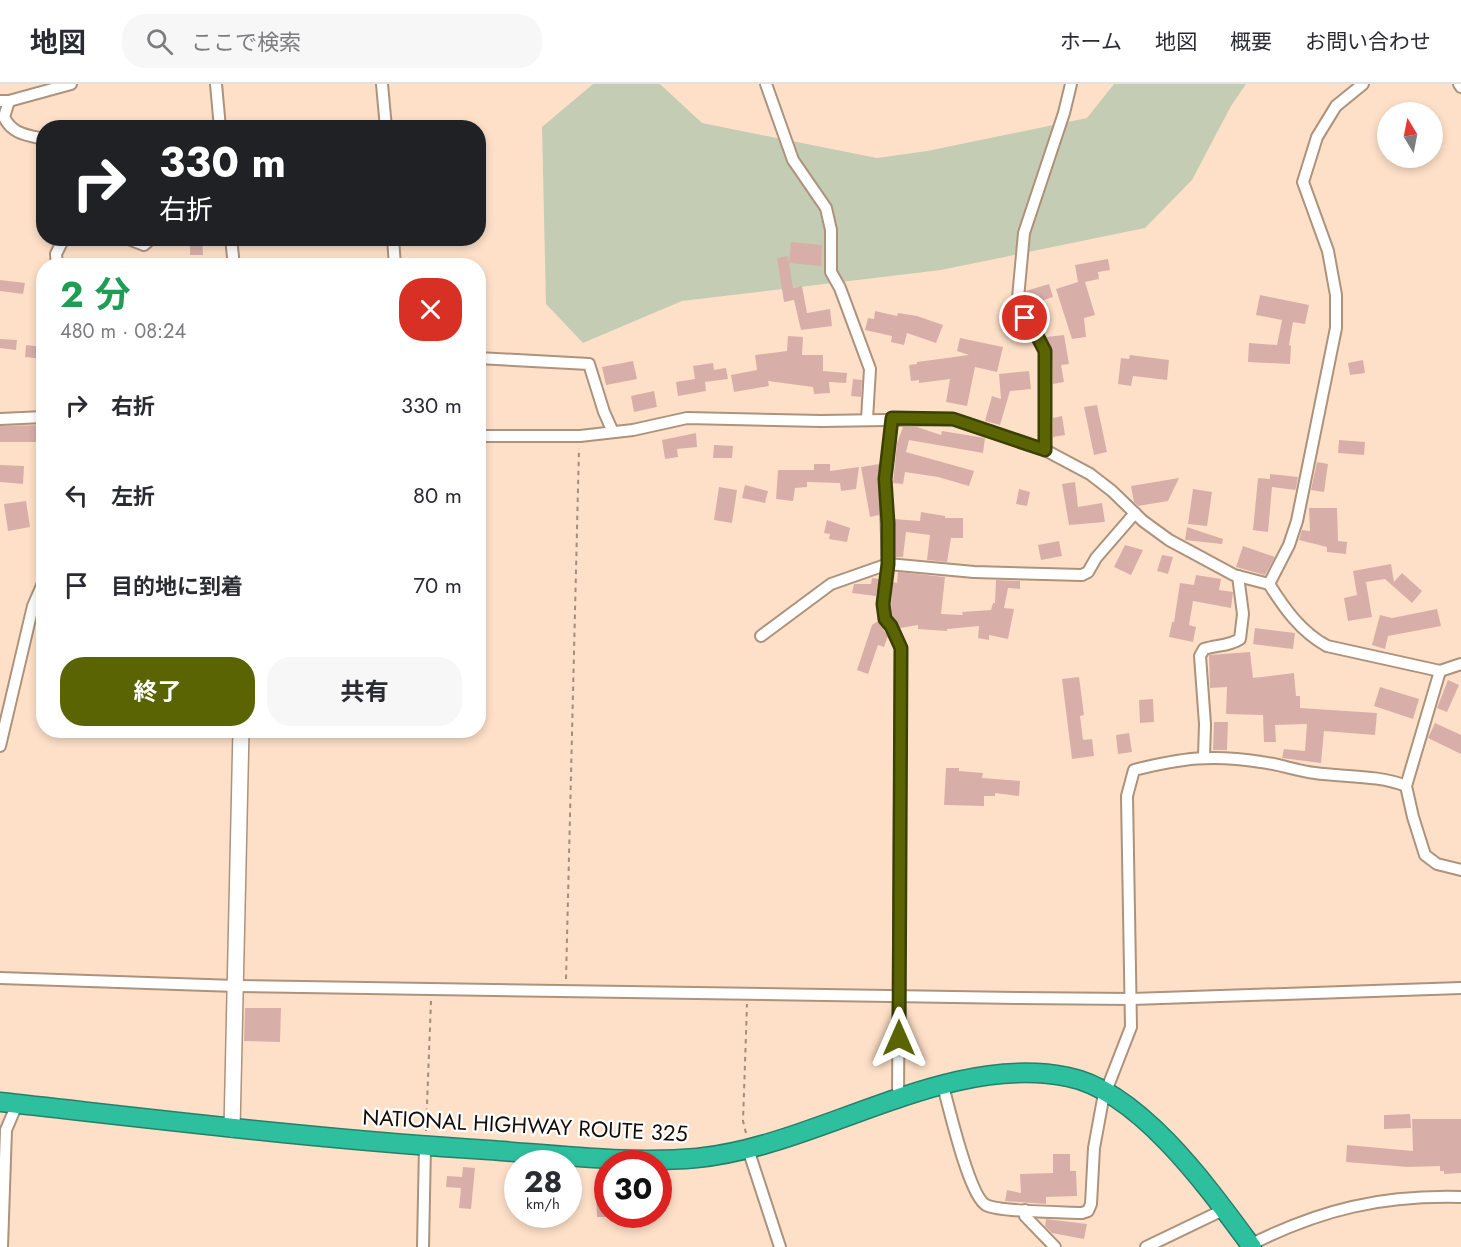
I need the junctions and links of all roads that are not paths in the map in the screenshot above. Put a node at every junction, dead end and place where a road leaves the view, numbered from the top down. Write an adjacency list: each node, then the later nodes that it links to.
1 (70, 84): 7 (street)
2 (216, 84): 8 (street)
3 (382, 84): 9 (street)
4 (766, 84): 15 (street)
5 (1071, 84): 18 (street)
6 (1363, 84): 22 (street)
7 (4, 101): 10 (street)
8 (219, 120)
9 (385, 120)
10 (36, 137)
11 (486, 358): 16 (street)
12 (36, 417): 14 (street)
13 (892, 418): 15 (street); 18 (street); 20 (street)
14 (0, 419)
15 (867, 419): 16 (street)
16 (613, 432): 17 (street)
17 (486, 436)
18 (1045, 450): 19 (street)
19 (1135, 513): 20 (street); 21 (street)
20 (888, 564): 24 (street); 35 (street)
21 (1238, 576): 22 (street); 29 (street)
22 (1269, 584): 26 (street)
23 (36, 599): 28 (street)
24 (761, 636)
25 (1461, 663): 26 (street)
26 (1440, 671): 30 (street)
27 (241, 738): 33 (street)
28 (0, 746)
29 (1204, 757): 30 (street); 36 (street)
30 (1406, 786): 31 (street)
31 (1461, 870)
32 (0, 978): 33 (street)
33 (236, 986): 35 (street); 41 (street)
34 (1461, 988): 36 (street)
35 (899, 998): 36 (street); 39 (street)
36 (1132, 999): 38 (street)
37 (943, 1086): 38 (highway, NATIONAL HIGHWAY ROUTE 325); 39 (highway, NATIONAL HIGHWAY ROUTE 325); 45 (street)
38 (1108, 1092): 45 (street); 46 (highway, NATIONAL HIGHWAY ROUTE 325)
39 (898, 1100): 43 (highway, NATIONAL HIGHWAY ROUTE 325)
40 (8, 1103): 41 (highway, NATIONAL HIGHWAY ROUTE 325); 48 (street)
41 (232, 1129): 42 (highway, NATIONAL HIGHWAY ROUTE 325)
42 (425, 1146): 43 (highway, NATIONAL HIGHWAY ROUTE 325); 49 (street)
43 (748, 1149): 50 (street)
44 (1461, 1197): 47 (street)
45 (1025, 1210): 51 (street)
46 (1223, 1210): 47 (highway, NATIONAL HIGHWAY ROUTE 325); 52 (street)
47 (1251, 1246)
48 (2, 1247)
49 (423, 1247)
50 (780, 1247)
51 (1054, 1247)
52 (1146, 1247)

